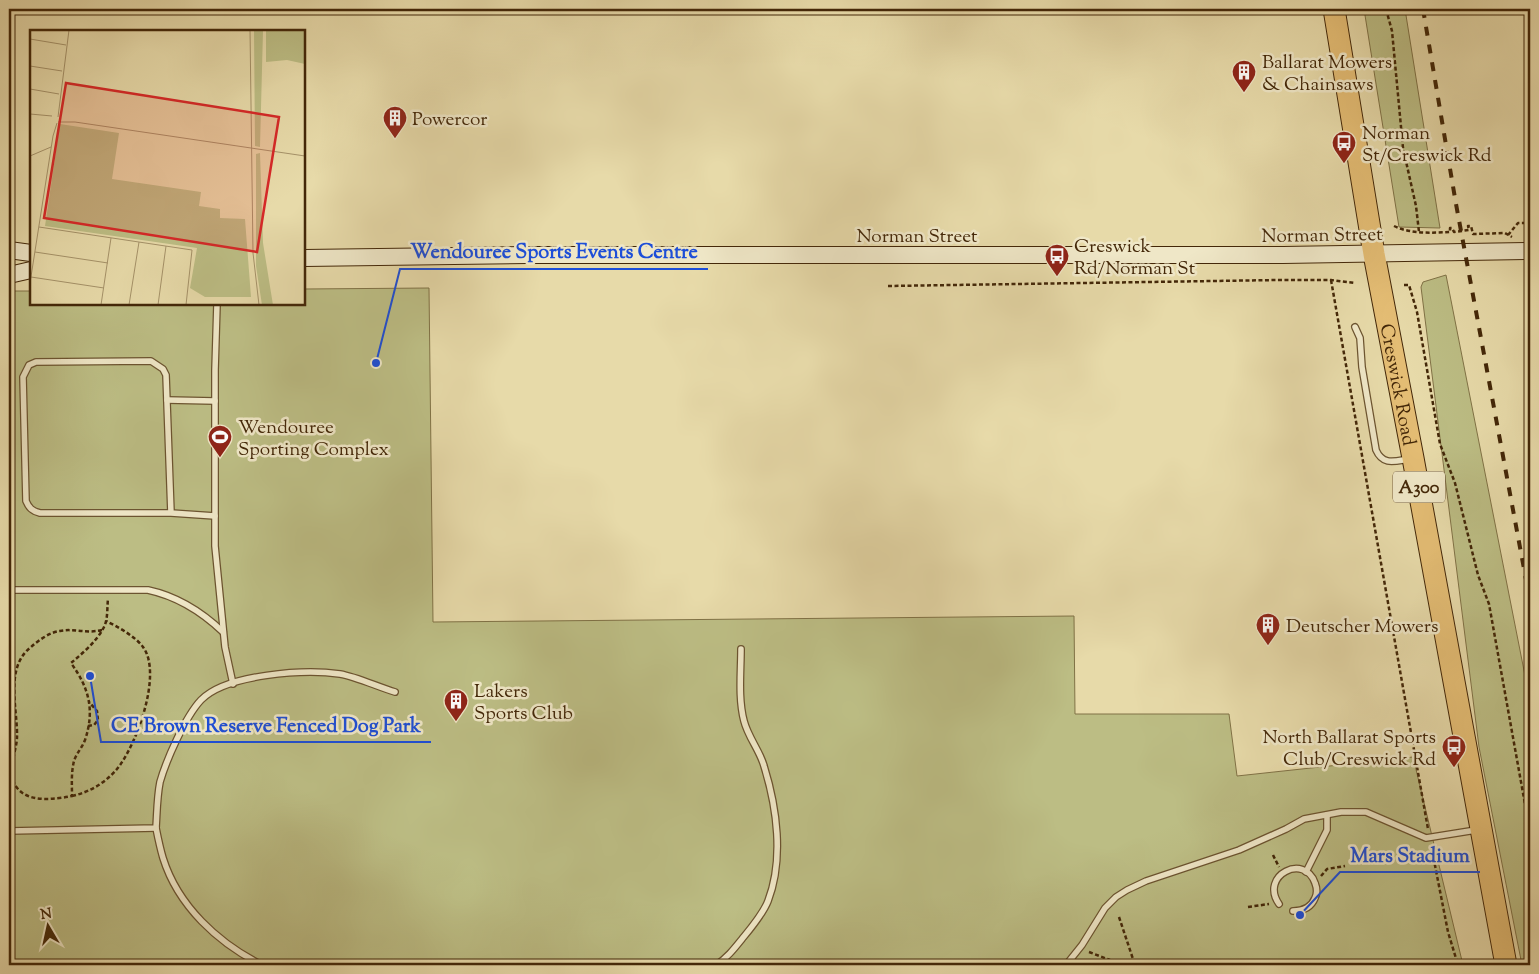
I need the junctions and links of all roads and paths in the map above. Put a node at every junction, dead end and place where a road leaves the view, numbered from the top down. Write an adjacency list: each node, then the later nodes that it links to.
1 (1334, 9): 11 (highway, Creswick Road / A300)
2 (1386, 9): 5 (path)
3 (1530, 223): 6 (path)
4 (1394, 226): 5 (path)
5 (1419, 232): 6 (path)
6 (1508, 235): 7 (path)
7 (1514, 239)
8 (9, 250): 10 (main road)
9 (1530, 251): 11 (main road, Norman Street)
10 (30, 253)
11 (1374, 254): 12 (main road, Norman Street); 23 (highway, Creswick Road / A300)
12 (305, 258)
13 (30, 270): 14 (main road)
14 (9, 276)
15 (1330, 280): 16 (path); 18 (path); 42 (path)
16 (1355, 283)
17 (1404, 285): 41 (path)
18 (888, 286)
19 (216, 305): 22 (lane)
20 (1355, 327): 23 (lane)
21 (167, 400): 22 (lane); 24 (lane); 24 (lane)
22 (215, 401): 25 (lane)
23 (1414, 458): 39 (highway, Creswick Road / A300)
24 (171, 513): 25 (lane)
25 (215, 516): 30 (lane)
26 (9, 590): 27 (lane)
27 (109, 590): 28 (path); 30 (lane)
28 (106, 621): 29 (path); 36 (path)
29 (102, 630): 34 (path); 36 (path)
30 (223, 632): 32 (lane)
31 (741, 649): 58 (lane)
32 (233, 684): 33 (lane); 38 (lane)
33 (395, 692)
34 (89, 702): 35 (path); 35 (path)
35 (88, 726): 36 (path)
36 (72, 796)
37 (1326, 815): 42 (lane); 45 (lane); 59 (lane)
38 (156, 828): 40 (lane); 55 (lane)
39 (1480, 829): 42 (lane); 62 (highway, Creswick Road / A300)
40 (9, 831)
41 (1530, 832)
42 (1430, 838): 61 (path)
43 (1273, 855): 46 (path)
44 (1345, 866): 47 (path)
45 (1306, 872): 46 (lane); 47 (lane)
46 (1282, 873): 49 (lane)
47 (1315, 883): 51 (lane)
48 (1266, 904): 50 (path)
49 (1279, 904)
50 (1248, 907)
51 (1293, 911)
52 (1119, 917): 54 (path)
53 (1089, 952): 54 (path)
54 (1134, 962): 60 (path)
55 (262, 965)
56 (464, 965): 57 (lane)
57 (500, 965)
58 (716, 965)
59 (1066, 965)
60 (1149, 965)
61 (1458, 965)
62 (1506, 965)

